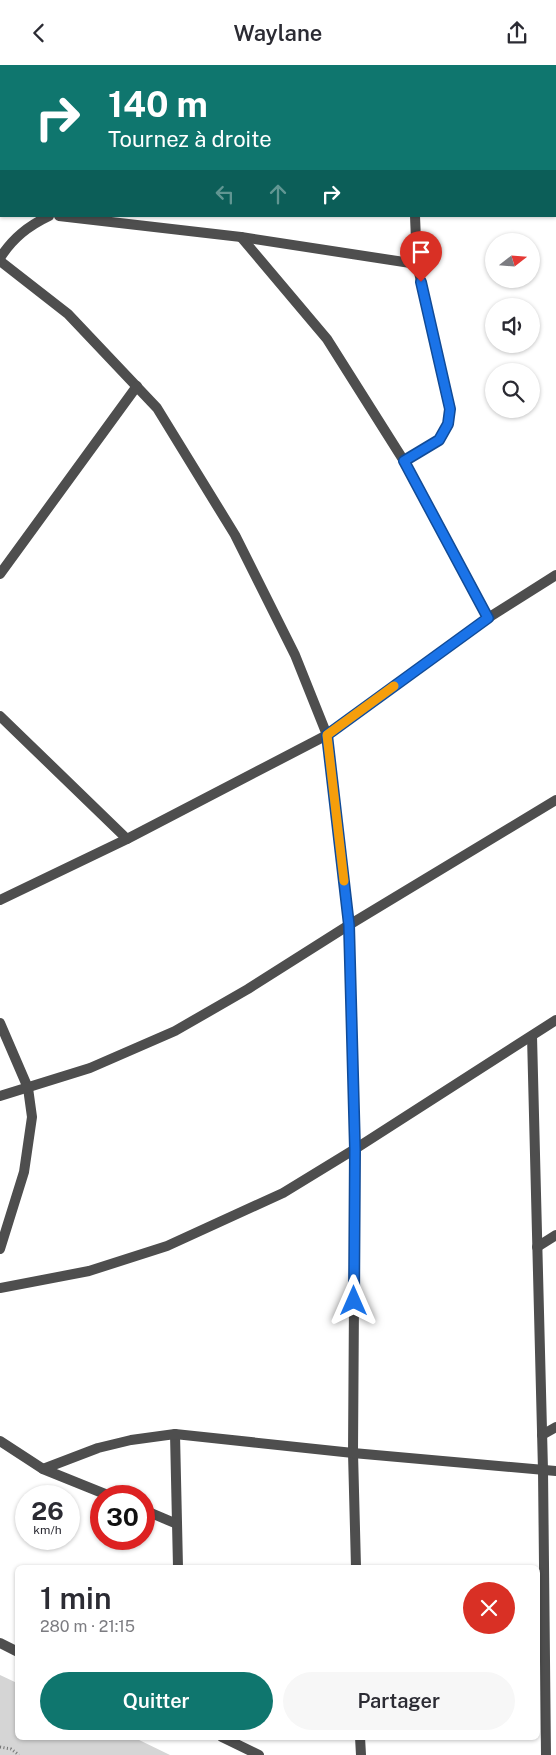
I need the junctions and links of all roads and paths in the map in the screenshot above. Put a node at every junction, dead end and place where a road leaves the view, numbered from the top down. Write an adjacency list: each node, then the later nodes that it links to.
1 (47, 217): 5 (street)
2 (68, 217): 4 (street)
3 (414, 217): 6 (street)
4 (241, 237): 6 (street); 8 (street)
5 (0, 260): 7 (street)
6 (417, 264): 8 (street)
7 (136, 386): 9 (street); 13 (street)
8 (404, 461): 11 (street)
9 (0, 574)
10 (556, 575): 11 (street)
11 (488, 618): 13 (street)
12 (0, 716): 15 (street)
13 (327, 735): 15 (street); 17 (street)
14 (556, 800): 17 (street)
15 (127, 839): 16 (street)
16 (0, 900)
17 (349, 925): 21 (street); 23 (street)
18 (556, 1020): 20 (street)
19 (0, 1023): 21 (street)
20 (532, 1035): 23 (street); 25 (street)
21 (28, 1088): 22 (street); 26 (street)
22 (0, 1096)
23 (355, 1149): 27 (street); 32 (street)
24 (556, 1235): 25 (street)
25 (537, 1247): 30 (street)
26 (0, 1249)
27 (0, 1288)
28 (556, 1427): 30 (street)
29 (174, 1433): 32 (street); 33 (street); 38 (street)
30 (542, 1435): 34 (street)
31 (0, 1441): 33 (street)
32 (353, 1453): 34 (street); 40 (street)
33 (43, 1469): 36 (street)
34 (543, 1470): 35 (street); 49 (street)
35 (556, 1471)
36 (90, 1488)
37 (155, 1515): 38 (street)
38 (177, 1524): 39 (street)
39 (178, 1565)
40 (356, 1565)
41 (0, 1643): 42 (street)
42 (15, 1650)
43 (228, 1740): 47 (street)
44 (360, 1740): 48 (street)
45 (0, 1747): 46 (path)
46 (19, 1755)
47 (259, 1755)
48 (361, 1755)
49 (546, 1755)

